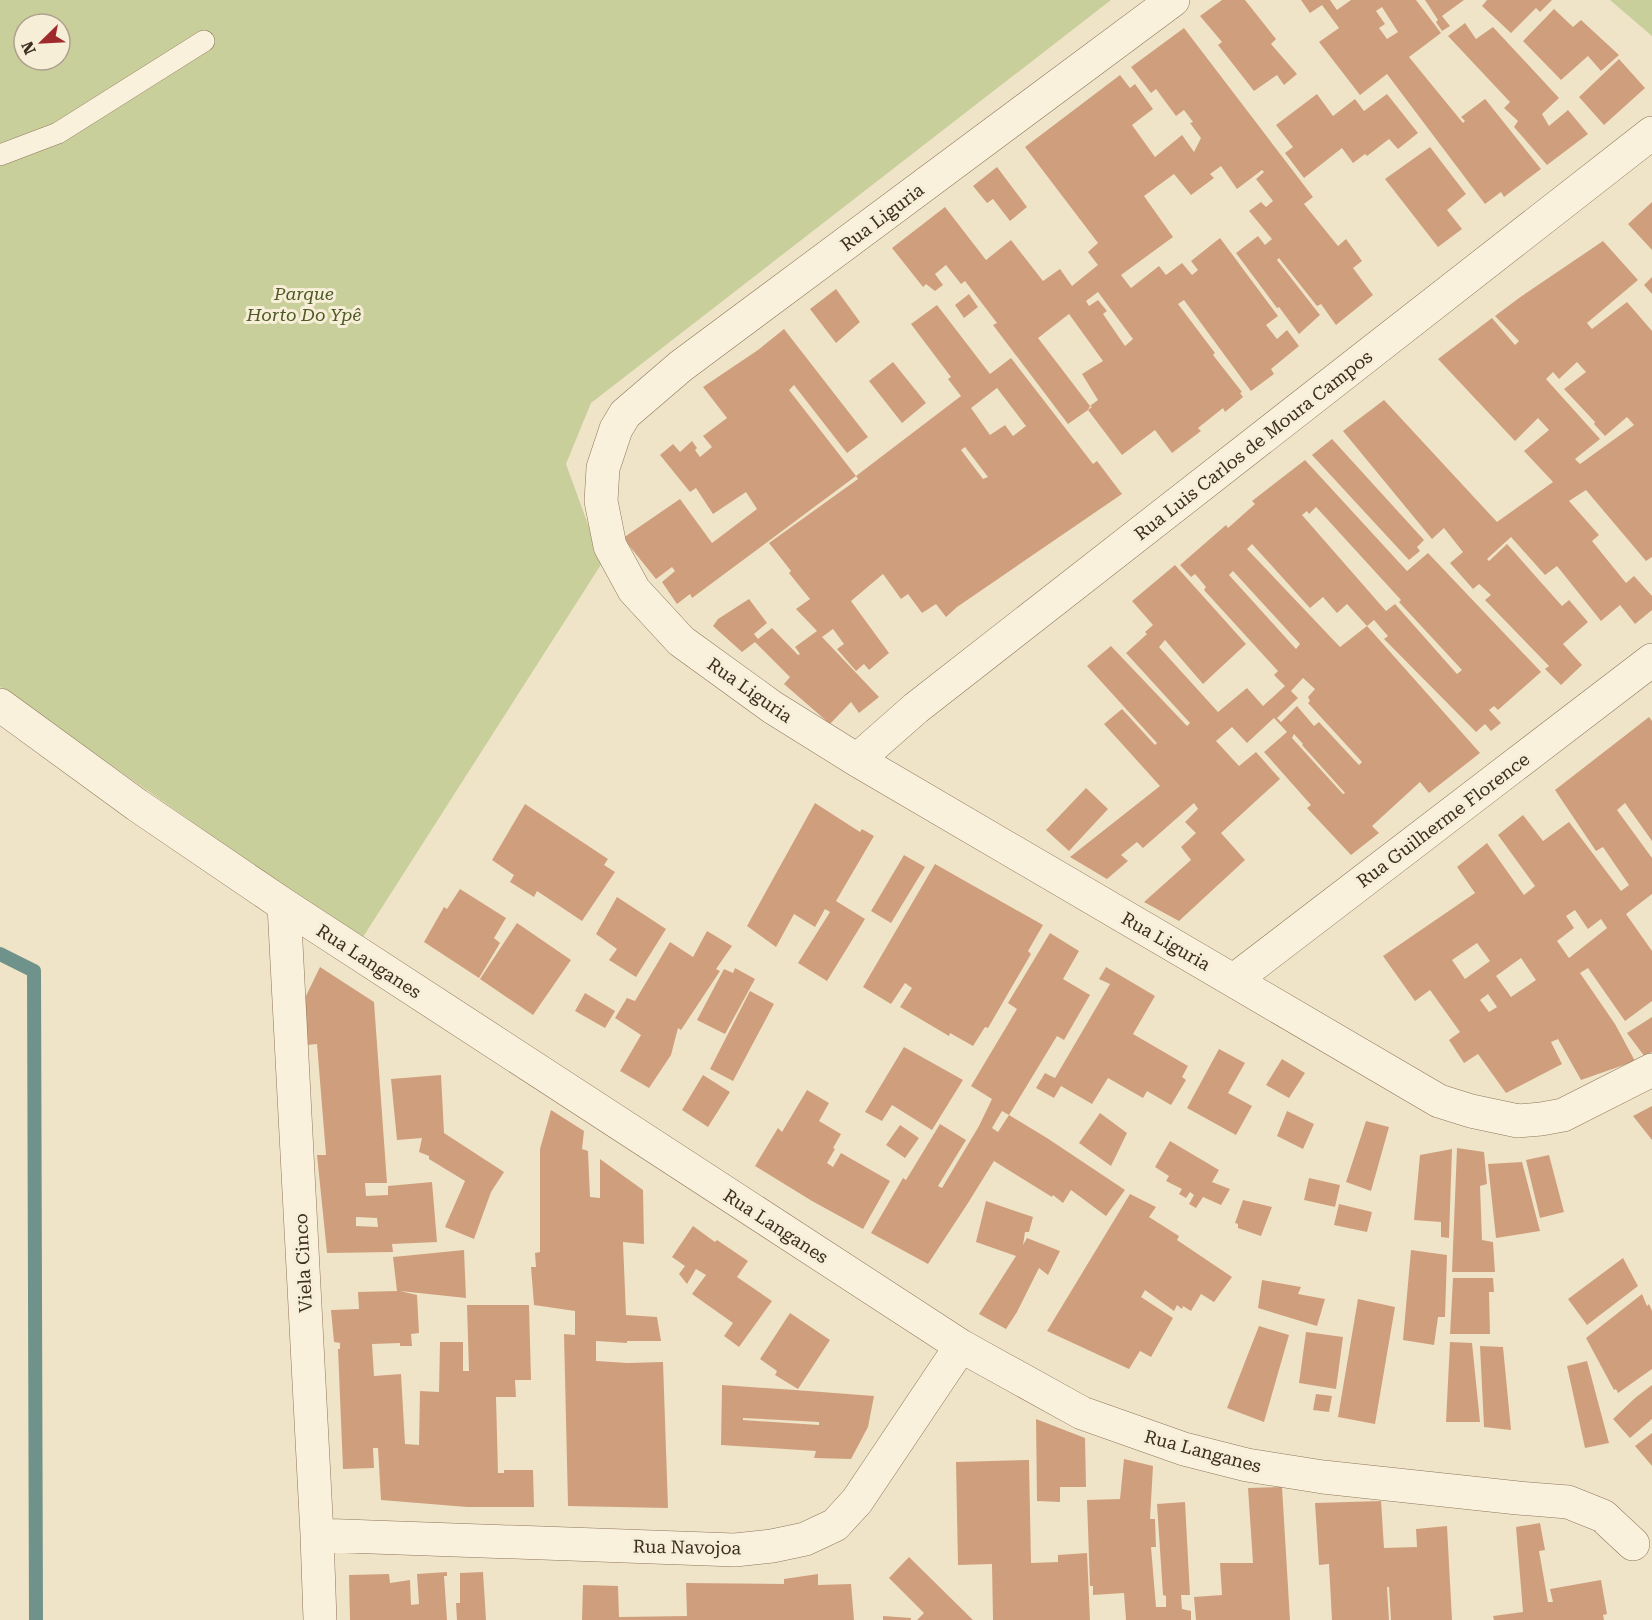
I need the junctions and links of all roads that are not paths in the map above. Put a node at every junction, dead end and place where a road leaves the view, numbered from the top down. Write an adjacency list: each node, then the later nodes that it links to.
1 (1173, 0): 7 (street, Rua Liguria)
2 (204, 40): 4 (lane)
3 (1652, 133): 7 (street, Rua Luis Carlos de Moura Campos)
4 (0, 155)
5 (1652, 660): 9 (street, Rua Guilherme Florence)
6 (0, 705): 8 (street, Rua Langanes)
7 (856, 760): 9 (street, Rua Liguria)
8 (284, 905): 11 (street, Rua Langanes); 12 (street, Viela Cinco)
9 (1234, 980): 10 (street, Rua Liguria)
10 (1652, 1070)
11 (961, 1346): 12 (street, Rua Navojoa); 13 (street, Rua Langanes)
12 (317, 1535): 14 (street, Viela Cinco)
13 (1633, 1544)
14 (320, 1620)

